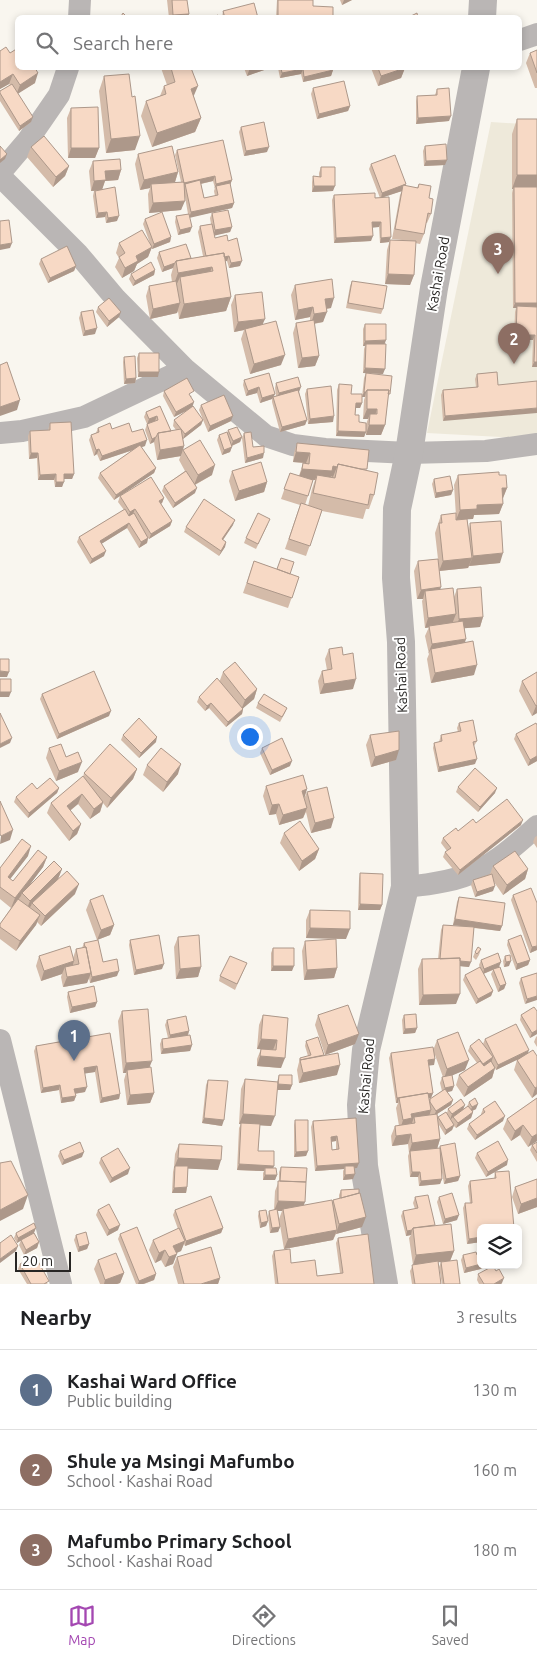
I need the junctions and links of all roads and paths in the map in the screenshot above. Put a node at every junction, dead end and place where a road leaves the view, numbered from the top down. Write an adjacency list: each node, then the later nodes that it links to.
1 (80, 0): 3 (street)
2 (483, 0): 4 (street)
3 (79, 15)
4 (482, 15)
5 (537, 34): 6 (street)
6 (522, 39)
7 (67, 70): 9 (street)
8 (476, 70): 13 (street, Kashai Road)
9 (0, 174): 10 (street)
10 (185, 370): 11 (street); 13 (street)
11 (0, 433)
12 (537, 444): 13 (street)
13 (409, 453): 15 (street, Kashai Road)
14 (537, 826): 15 (street)
15 (405, 886): 18 (street, Kashai Road)
16 (0, 1040): 17 (street)
17 (62, 1284)
18 (384, 1284)

